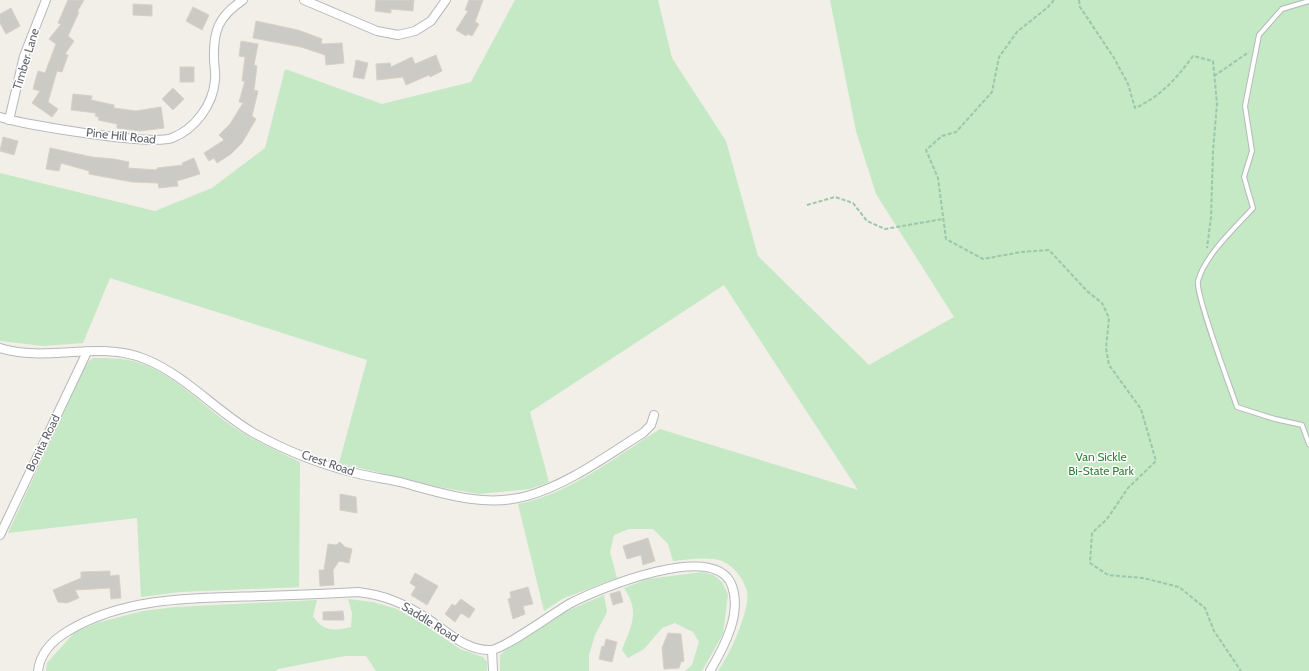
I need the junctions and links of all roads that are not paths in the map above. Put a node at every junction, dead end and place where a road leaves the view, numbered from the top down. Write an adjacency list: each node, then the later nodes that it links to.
1 (46, 0): 8 (street, Timber Lane)
2 (243, 0): 8 (street, Pine Hill Road)
3 (304, 0): 6 (street)
4 (446, 0): 6 (street)
5 (1309, 0): 12 (lane)
6 (317, 2)
7 (0, 117): 8 (street, Pine Hill Road)
8 (9, 120)
9 (0, 348): 10 (street, Crest Road)
10 (86, 352): 11 (street, Crest Road); 13 (street, Bonita Road)
11 (654, 415)
12 (1309, 444)
13 (0, 535)
14 (492, 650): 15 (street, Saddle Road); 16 (street); 17 (street)
15 (38, 671)
16 (493, 671)
17 (710, 671)

